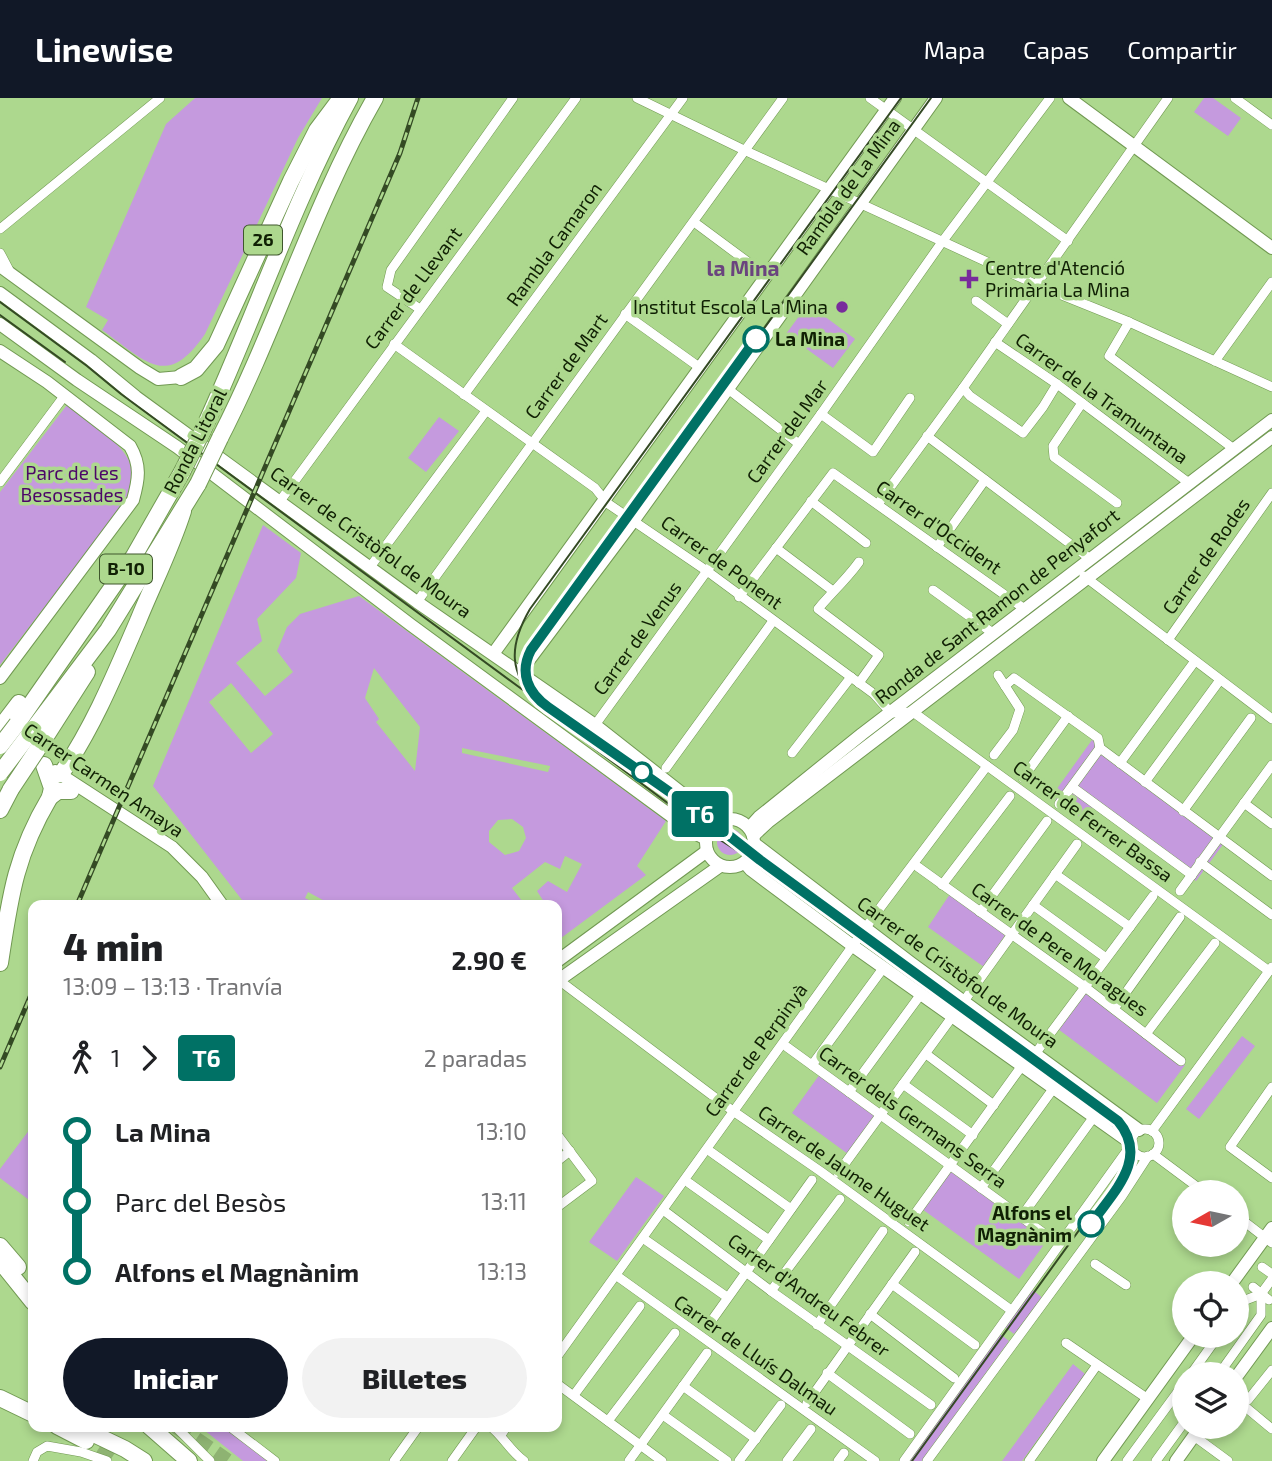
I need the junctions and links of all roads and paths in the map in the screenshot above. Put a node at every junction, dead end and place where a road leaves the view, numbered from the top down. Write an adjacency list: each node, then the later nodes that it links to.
1 (160, 98): 27 (street)
2 (341, 98): 50 (highway, 26)
3 (350, 98): 110 (highway, Ronda Litoral / B-10, bridge)
4 (375, 98): 76 (highway, Ronda Litoral / B-10, bridge)
5 (513, 98): 40 (street)
6 (576, 98): 40 (street, Carrer de Llevant)
7 (637, 98): 18 (street)
8 (682, 98): 18 (street, Rambla Camaron)
9 (783, 98): 22 (street, Carrer de Mart)
10 (870, 98): 17 (street)
11 (895, 98): 17 (street, Rambla de La Mina)
12 (936, 98): 20 (street, Rambla de La Mina)
13 (1050, 98): 23 (street, Carrer del Mar)
14 (1069, 98): 21 (street)
15 (1235, 98): 19 (street)
16 (1165, 99): 21 (street)
17 (886, 110): 20 (street); 24 (street, Rambla de La Mina)
18 (672, 114): 22 (street); 55 (street, Rambla Camaron)
19 (1272, 125)
20 (912, 130): 23 (street); 25 (street, Rambla de La Mina)
21 (1135, 146): 29 (street); 31 (street)
22 (744, 150): 24 (street); 41 (street, Carrer de Mart)
23 (986, 184): 29 (street); 30 (street, Carrer del Mar)
24 (828, 189): 25 (street); 49 (street, Rambla de La Mina)
25 (860, 203): 30 (street); 54 (street, Rambla de La Mina)
26 (698, 225): 34 (street)
27 (0, 229): 28 (street)
28 (0, 238)
29 (1068, 241): 37 (street)
30 (942, 242): 37 (street); 60 (street, Carrer del Mar)
31 (1272, 248)
32 (0, 253): 35 (street)
33 (0, 266): 35 (street)
34 (764, 274)
35 (12, 275): 50 (street)
36 (1272, 282): 48 (street)
37 (1037, 285): 42 (street); 44 (street)
38 (0, 293): 72 (street, Carrer de Cristòfol de Moura)
39 (976, 301): 44 (street)
40 (420, 309): 46 (street, Carrer de Llevant)
41 (625, 314): 49 (street); 64 (street, Carrer de Mart)
42 (1129, 322): 48 (street); 66 (street)
43 (0, 324): 139 (street, Carrer de Cristòfol de Moura)
44 (1008, 324): 45 (street)
45 (995, 342): 51 (street, Carrer de la Tramuntana); 53 (street)
46 (394, 344): 55 (street, Carrer de Ponent); 72 (street, Carrer de Llevant)
47 (0, 351): 56 (street)
48 (1215, 361): 52 (street)
49 (699, 367): 71 (street, Rambla de La Mina)
50 (181, 377)
51 (1057, 384): 53 (street); 58 (street, Carrer de la Tramuntana)
52 (1272, 387)
53 (963, 388): 62 (street)
54 (728, 389): 65 (street); 77 (street, Rambla de La Mina)
55 (464, 395): 59 (street, Carrer de Ponent)
56 (65, 396): 68 (street); 100 (street)
57 (910, 398): 60 (street)
58 (1082, 403): 69 (street, Carrer de la Tramuntana); 74 (street)
59 (486, 411): 64 (street, Carrer de Ponent); 83 (street)
60 (821, 414): 65 (street, Carrer del Mar)
61 (1272, 420): 66 (street, Ronda de Sant Ramon de Penyafort)
62 (927, 436): 67 (street); 75 (street)
63 (1272, 437): 86 (street, Ronda de Sant Ramon de Penyafort)
64 (531, 443): 71 (street, Carrer de Ponent); 90 (street, Carrer de Mart)
65 (799, 444): 85 (street, Carrer del Mar)
66 (1234, 449): 69 (street, Ronda de Sant Ramon de Penyafort)
67 (985, 480): 79 (street); 81 (street)
68 (0, 482)
69 (1189, 484): 81 (street, Ronda de Sant Ramon de Penyafort)
70 (1272, 493): 94 (street, Carrer de Rodes)
71 (604, 498): 77 (street, Carrer de Ponent); 95 (street, Rambla de La Mina)
72 (280, 501): 90 (street, Carrer de Cristòfol de Moura)
73 (811, 501): 75 (street, Carrer d'Occident); 78 (street); 80 (street)
74 (1117, 503)
75 (878, 504): 79 (street, Carrer d'Occident)
76 (183, 512): 110 (highway, Ronda Litoral / B-10); 120 (highway)
77 (634, 520): 85 (street, Carrer de Ponent); 97 (street, Rambla de La Mina)
78 (866, 543)
79 (937, 547): 91 (street, Carrer d'Occident)
80 (776, 548): 88 (street); 89 (street)
81 (1089, 558): 84 (street, Ronda de Sant Ramon de Penyafort)
82 (859, 562): 88 (street)
83 (373, 563)
84 (1077, 569): 86 (street); 91 (street, Ronda de Sant Ramon de Penyafort)
85 (707, 571): 89 (street, Carrer de Ponent); 109 (street, Carrer de Venus)
86 (1088, 579): 94 (street); 104 (street, Ronda de Sant Ramon de Penyafort)
87 (933, 590): 93 (street)
88 (832, 591): 102 (street)
89 (739, 597): 92 (street, Carrer de Ponent)
90 (417, 602): 95 (street, Carrer de Cristòfol de Moura)
91 (1026, 610): 93 (street, Ronda de Sant Ramon de Penyafort)
92 (773, 621): 99 (street, Carrer de Ponent); 119 (street)
93 (994, 634): 105 (street, Ronda de Sant Ramon de Penyafort)
94 (1168, 640): 96 (street)
95 (493, 654): 97 (street, Carrer de Cristòfol de Moura)
96 (1195, 661): 101 (street); 116 (street)
97 (520, 672): 109 (street, Carrer de Cristòfol de Moura)
98 (998, 675): 103 (street)
99 (851, 677): 102 (street, Carrer de Ponent); 114 (street)
100 (0, 678)
101 (1220, 680): 108 (street); 124 (street)
102 (859, 683): 105 (street, Carrer de Ponent)
103 (1005, 685): 106 (street); 115 (street)
104 (913, 712): 105 (street); 118 (street, Carrer de Ferrer Bassa); 136 (street, Ronda de Sant Ramon de Penyafort)
105 (891, 713): 136 (street, Ronda de Sant Ramon de Penyafort)
106 (1068, 716): 113 (street); 123 (street)
107 (1251, 718): 132 (street)
108 (1272, 719)
109 (595, 725): 133 (street, Carrer de Cristòfol de Moura)
110 (20, 728): 112 (highway, Ronda Litoral / B-10, bridge); 121 (highway, Ronda Litoral / B-10, bridge); 131 (highway, bridge)
111 (0, 734): 120 (street, Carrer Carmen Amaya)
112 (0, 746): 120 (street, Carrer Carmen Amaya)
113 (1100, 748): 116 (street); 125 (street)
114 (792, 753)
115 (995, 755)
116 (1120, 763): 124 (street)
117 (1272, 765): 122 (street)
118 (987, 766): 157 (street, Carrer de Perpinyà); 165 (street, Carrer de Ferrer Bassa)
119 (666, 768)
120 (52, 772): 126 (street, Carrer Carmen Amaya); 128 (highway); 149 (street, Carrer Carmen Amaya)
121 (0, 773)
122 (1269, 777): 129 (street)
123 (1023, 778)
124 (1145, 782): 132 (street)
125 (1072, 787): 130 (street); 145 (street)
126 (71, 790): 128 (highway); 149 (street, Carrer Carmen Amaya)
127 (1010, 796): 147 (street)
128 (50, 797): 163 (highway)
129 (1244, 803): 135 (street); 137 (street)
130 (1059, 804)
131 (0, 810)
132 (1183, 811): 137 (street)
133 (720, 821): 136 (street); 139 (street)
134 (1047, 821): 153 (street)
135 (1272, 824)
136 (752, 836): 141 (street); 157 (street, Carrer de Cristòfol de Moura)
137 (1218, 837): 140 (street); 146 (street)
138 (1077, 844): 144 (street)
139 (706, 845): 142 (street); 161 (street)
140 (1200, 862): 145 (street); 154 (street)
141 (745, 863): 142 (street); 160 (street, Carrer de Cristòfol de Moura)
142 (720, 866): 166 (street)
143 (918, 867): 147 (street, Carrer de Pere Moragues)
144 (1055, 874): 152 (street); 156 (street)
145 (1192, 875): 148 (street)
146 (1272, 876)
147 (942, 885): 153 (street, Carrer de Pere Moragues)
148 (1180, 891)
149 (213, 892): 151 (street, Carrer Carmen Amaya)
150 (1153, 896): 156 (street)
151 (219, 900)
152 (1033, 905): 158 (street); 162 (street)
153 (980, 912): 158 (street, Carrer de Pere Moragues)
154 (1272, 915)
155 (1180, 917): 171 (street)
156 (1130, 927): 162 (street)
157 (865, 929): 160 (street, Carrer de Perpinyà); 170 (street, Carrer de Cristòfol de Moura)
158 (1012, 934): 168 (street, Carrer de Pere Moragues); 170 (street)
159 (1215, 943): 173 (street)
160 (853, 946): 164 (street, Carrer de Cristòfol de Moura); 185 (street, Carrer de Perpinyà)
161 (562, 957)
162 (1106, 958): 168 (street)
163 (0, 963)
164 (884, 967): 169 (street, Carrer de Cristòfol de Moura); 178 (street)
165 (1271, 969): 188 (street)
166 (562, 977)
167 (562, 984): 185 (street, Carrer de Jaume Huguet)
168 (1085, 987): 171 (street, Carrer de Pere Moragues); 176 (street)
169 (921, 994): 172 (street, Carrer de Cristòfol de Moura); 183 (street)
170 (964, 1001): 176 (street, Carrer de Cristòfol de Moura)
171 (1114, 1009): 173 (street, Carrer de Pere Moragues)
172 (952, 1017): 175 (street); 179 (street, Carrer de Cristòfol de Moura)
173 (1146, 1034): 177 (street, Carrer de Pere Moragues)
174 (787, 1047): 178 (street, Carrer dels Germans Serra)
175 (926, 1054): 180 (street); 184 (street)
176 (1035, 1054): 188 (street, Carrer de Cristòfol de Moura)
177 (1181, 1061)
178 (812, 1065): 183 (street, Carrer dels Germans Serra)
179 (1021, 1066): 182 (street, Carrer de Cristòfol de Moura); 184 (street)
180 (903, 1084): 186 (street); 189 (street)
181 (1272, 1087): 198 (street)
182 (1053, 1089): 187 (street, Carrer de Cristòfol de Moura); 202 (street)
183 (849, 1092): 186 (street, Carrer dels Germans Serra)
184 (994, 1105): 189 (street)
185 (733, 1111): 222 (street, Carrer de Perpinyà); 234 (street, Carrer de Jaume Huguet)
186 (880, 1115): 196 (street, Carrer dels Germans Serra); 197 (street)
187 (1093, 1118): 191 (street, Carrer de Cristòfol de Moura); 207 (street)
188 (1146, 1131): 191 (street); 194 (street)
189 (973, 1135): 196 (street)
190 (562, 1141): 192 (street)
191 (1131, 1144): 194 (street); 234 (street)
192 (570, 1151): 195 (street); 204 (street)
193 (711, 1152): 205 (street)
194 (1150, 1155): 200 (street); 304 (street)
195 (562, 1157)
196 (950, 1166): 202 (street, Carrer dels Germans Serra); 208 (street)
197 (838, 1173)
198 (1272, 1178)
199 (812, 1180): 205 (street)
200 (1186, 1180)
201 (689, 1183): 212 (street)
202 (981, 1188): 207 (street, Carrer dels Germans Serra)
203 (840, 1199): 229 (street)
204 (562, 1204)
205 (791, 1209): 212 (street)
206 (667, 1213): 220 (street, Carrer d'Andreu Febrer)
207 (1021, 1217): 213 (street, Carrer dels Germans Serra)
208 (909, 1222)
209 (1250, 1224): 211 (street)
210 (884, 1231): 236 (street)
211 (1270, 1236): 221 (street)
212 (769, 1240): 220 (street)
213 (1053, 1240)
214 (647, 1241): 230 (street)
215 (0, 1246): 226 (highway)
216 (915, 1252): 224 (street)
217 (0, 1260): 228 (highway)
218 (1096, 1264): 225 (street)
219 (1262, 1267): 223 (street)
220 (745, 1271): 229 (street, Carrer d'Andreu Febrer); 230 (street)
221 (1242, 1271)
222 (617, 1276): 244 (street, Carrer de Perpinyà); 302 (street, Carrer de Lluís Dalmau)
223 (1272, 1277): 231 (street)
224 (892, 1284): 235 (street); 242 (street)
225 (1126, 1285)
226 (28, 1286)
227 (1253, 1287): 231 (street)
228 (28, 1288)
229 (771, 1291): 236 (street, Carrer d'Andreu Febrer)
230 (727, 1297): 237 (street)
231 (1265, 1297): 232 (street); 246 (street)
232 (1249, 1300)
233 (640, 1306): 255 (street)
234 (1011, 1310): 303 (street)
235 (870, 1314): 241 (street); 251 (street)
236 (817, 1325): 241 (street, Carrer d'Andreu Febrer)
237 (706, 1327)
238 (1272, 1328): 247 (street)
239 (675, 1333): 267 (street)
240 (1066, 1343): 248 (street)
241 (848, 1345): 250 (street); 263 (street, Carrer d'Andreu Febrer)
242 (975, 1345)
243 (1185, 1348): 257 (street)
244 (562, 1350)
245 (707, 1353): 252 (street)
246 (1228, 1362)
247 (1247, 1362)
248 (1097, 1365): 257 (street); 305 (street)
249 (1272, 1370): 258 (street)
250 (827, 1373): 260 (street); 279 (street)
251 (954, 1378)
252 (683, 1386): 266 (street); 281 (street)
253 (562, 1387): 255 (street)
254 (0, 1391): 261 (highway)
255 (574, 1395): 267 (street)
256 (0, 1398): 265 (highway)
257 (1148, 1399): 306 (street)
258 (1249, 1399)
259 (1172, 1400): 307 (street)
260 (807, 1403)
261 (28, 1404)
262 (781, 1405): 281 (street)
263 (931, 1405)
264 (1249, 1410): 269 (street)
265 (28, 1412)
266 (663, 1415): 285 (street); 299 (street)
267 (608, 1421): 285 (street)
268 (811, 1429): 301 (street)
269 (1272, 1429)
270 (67, 1432): 287 (highway)
271 (90, 1432): 290 (highway)
272 (156, 1432): 289 (highway)
273 (181, 1432): 291 (street)
274 (237, 1432): 292 (street)
275 (415, 1432): 293 (street)
276 (473, 1432): 294 (street)
277 (497, 1432): 280 (street)
278 (503, 1432): 280 (street)
279 (909, 1434)
280 (501, 1435): 286 (street)
281 (756, 1439): 300 (street)
282 (1172, 1439): 308 (street)
283 (1191, 1439): 309 (street)
284 (1205, 1439): 310 (street)
285 (640, 1445): 297 (street); 298 (street)
286 (510, 1451): 295 (street); 296 (street)
287 (103, 1455): 288 (street)
288 (35, 1457)
289 (185, 1458)
290 (144, 1461)
291 (210, 1461)
292 (275, 1461)
293 (394, 1461)
294 (452, 1461)
295 (503, 1461)
296 (524, 1461)
297 (629, 1461)
298 (662, 1461)
299 (727, 1461)
300 (739, 1461)
301 (787, 1461)
302 (875, 1461)
303 (904, 1461)
304 (928, 1461)
305 (1028, 1461)
306 (1103, 1461)
307 (1128, 1461)
308 (1156, 1461)
309 (1176, 1461)
310 (1228, 1461)

